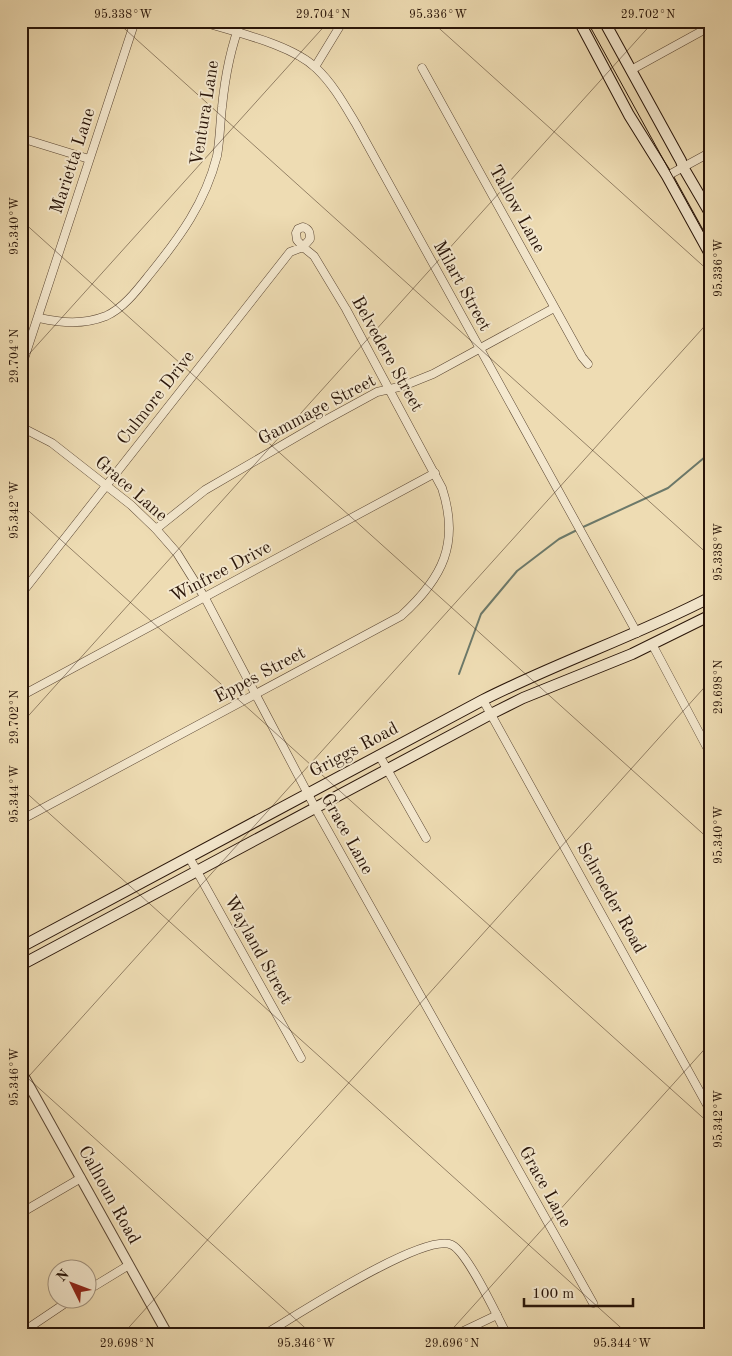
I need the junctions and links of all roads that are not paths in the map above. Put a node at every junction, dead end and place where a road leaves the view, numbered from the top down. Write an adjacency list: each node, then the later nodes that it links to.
1 (27, 21): 10 (street)
2 (136, 21): 16 (street, Marietta Lane)
3 (200, 21): 9 (street, Milart Street)
4 (241, 21): 9 (street, Ventura Lane)
5 (343, 21): 11 (street)
6 (579, 21): 18 (main road)
7 (604, 21): 13 (main road)
8 (711, 26): 13 (street)
9 (236, 33): 11 (street, Milart Street); 24 (street, Ventura Lane)
10 (21, 38)
11 (315, 67): 25 (street, Milart Street)
12 (422, 68): 23 (street, Tallow Lane)
13 (630, 70): 17 (main road)
14 (21, 138): 16 (street)
15 (711, 152): 17 (street)
16 (89, 160): 24 (street, Marietta Lane)
17 (683, 167): 18 (street); 19 (main road)
18 (667, 176): 22 (main road)
19 (711, 215)
20 (303, 226): 21 (street)
21 (302, 247): 28 (street, Belvedere Street); 31 (street, Culmore Drive)
22 (711, 256)
23 (554, 308): 25 (street, Gammage Street); 26 (street, Tallow Lane)
24 (39, 318): 27 (street, Marietta Lane)
25 (480, 350): 28 (street, Gammage Street); 38 (street, Milart Street)
26 (588, 364)
27 (21, 368)
28 (388, 389): 30 (street, Belvedere Street); 33 (street, Gammage Street)
29 (21, 427): 31 (street, Grace Lane)
30 (435, 473): 32 (street, Belvedere Street); 36 (street, Winfree Drive)
31 (106, 485): 33 (street, Grace Lane); 34 (street, Culmore Drive)
32 (448, 505): 40 (street, Eppes Street)
33 (156, 529): 36 (street, Grace Lane)
34 (21, 594)
35 (711, 597): 38 (main road, Griggs Road)
36 (205, 598): 40 (street, Grace Lane); 41 (street, Winfree Drive)
37 (711, 615): 39 (main road, Griggs Road)
38 (637, 633): 42 (main road, Griggs Road)
39 (652, 644): 43 (main road, Griggs Road); 45 (street)
40 (256, 694): 47 (street, Grace Lane); 49 (street, Eppes Street)
41 (21, 696)
42 (483, 700): 43 (street, Schroeder Road); 44 (main road, Griggs Road)
43 (491, 714): 46 (main road, Griggs Road); 59 (street, Schroeder Road)
44 (379, 755): 46 (street); 47 (main road, Griggs Road)
45 (711, 755)
46 (387, 769): 48 (main road, Griggs Road); 50 (street)
47 (308, 793): 48 (street, Grace Lane); 51 (main road, Griggs Road)
48 (316, 808): 52 (main road, Griggs Road); 64 (street, Grace Lane)
49 (21, 820)
50 (426, 838)
51 (189, 858): 52 (street, Wayland Street); 53 (main road, Griggs Road)
52 (197, 872): 54 (main road, Griggs Road); 57 (street, Wayland Street)
53 (79, 916): 54 (main road); 55 (main road, Griggs Road)
54 (87, 930): 56 (main road, Griggs Road)
55 (21, 947)
56 (21, 965)
57 (301, 1058)
58 (22, 1075): 60 (street, Calhoun Road)
59 (711, 1112)
60 (81, 1178): 61 (street); 62 (street, Calhoun Road)
61 (21, 1213)
62 (129, 1265): 63 (street); 68 (street, Calhoun Road)
63 (98, 1284)
64 (593, 1303)
65 (58, 1308): 67 (street)
66 (497, 1315): 69 (street); 70 (street); 71 (street)
67 (21, 1333)
68 (168, 1335)
69 (261, 1335)
70 (455, 1335)
71 (508, 1335)

